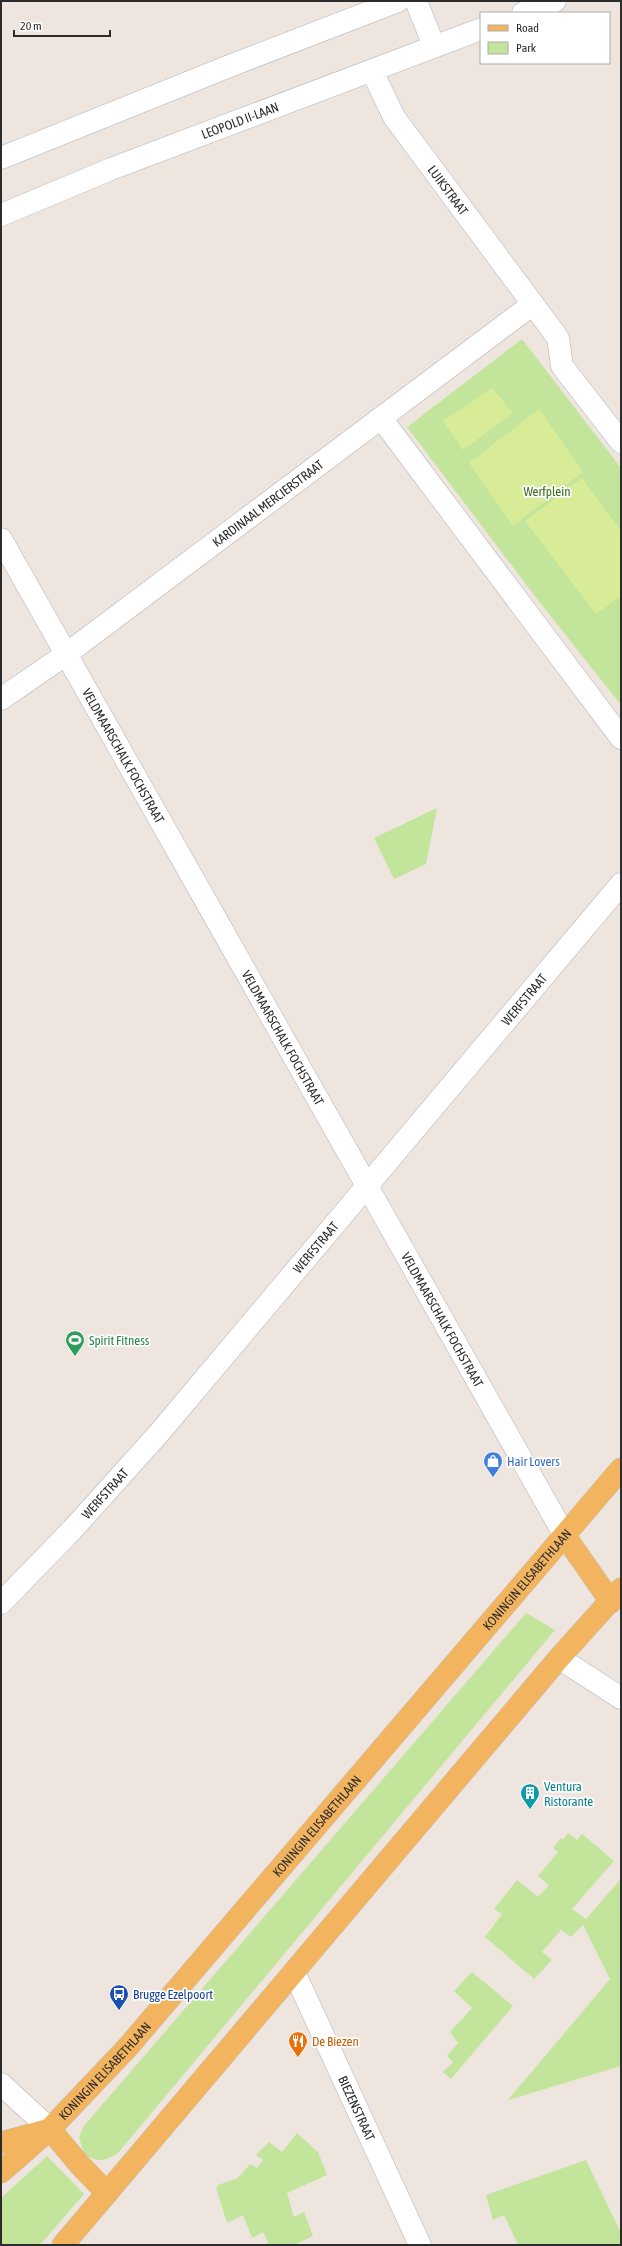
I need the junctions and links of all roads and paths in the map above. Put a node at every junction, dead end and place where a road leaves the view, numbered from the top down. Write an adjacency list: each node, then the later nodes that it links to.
1 (398, 1): 8 (street)
2 (416, 1): 6 (street)
3 (556, 1): 4 (street)
4 (526, 12)
5 (480, 29): 6 (street, LEOPOLD II-LAAN)
6 (434, 46): 7 (street, LEOPOLD II-LAAN)
7 (372, 71): 9 (street, LEOPOLD II-LAAN); 10 (street, LUIKSTRAAT)
8 (1, 158)
9 (1, 215)
10 (534, 304): 11 (street, KARDINAAL MERCIERSTRAAT); 12 (street)
11 (381, 418): 14 (street, KARDINAAL MERCIERSTRAAT); 16 (street)
12 (621, 442)
13 (1, 539): 14 (street, VELDMAARSCHALK FOCHSTRAAT)
14 (65, 655): 15 (street, KARDINAAL MERCIERSTRAAT); 18 (street, VELDMAARSCHALK FOCHSTRAAT)
15 (1, 699)
16 (621, 738)
17 (621, 884): 18 (street, WERFSTRAAT)
18 (367, 1184): 20 (street, VELDMAARSCHALK FOCHSTRAAT); 22 (street, WERFSTRAAT)
19 (621, 1469): 20 (main road, KONINGIN ELISABETHLAAN)
20 (565, 1536): 21 (main road); 27 (main road, KONINGIN ELISABETHLAAN)
21 (616, 1596): 23 (main road)
22 (1, 1602)
23 (559, 1658): 24 (street); 25 (main road)
24 (621, 1698)
25 (294, 1972): 30 (main road); 32 (street, BIEZENSTRAAT)
26 (1, 2084): 27 (street)
27 (50, 2130): 28 (main road); 29 (main road, KONINGIN ELISABETHLAAN); 30 (main road)
28 (1, 2143)
29 (1, 2172)
30 (107, 2193): 31 (main road)
31 (63, 2245)
32 (420, 2245)

